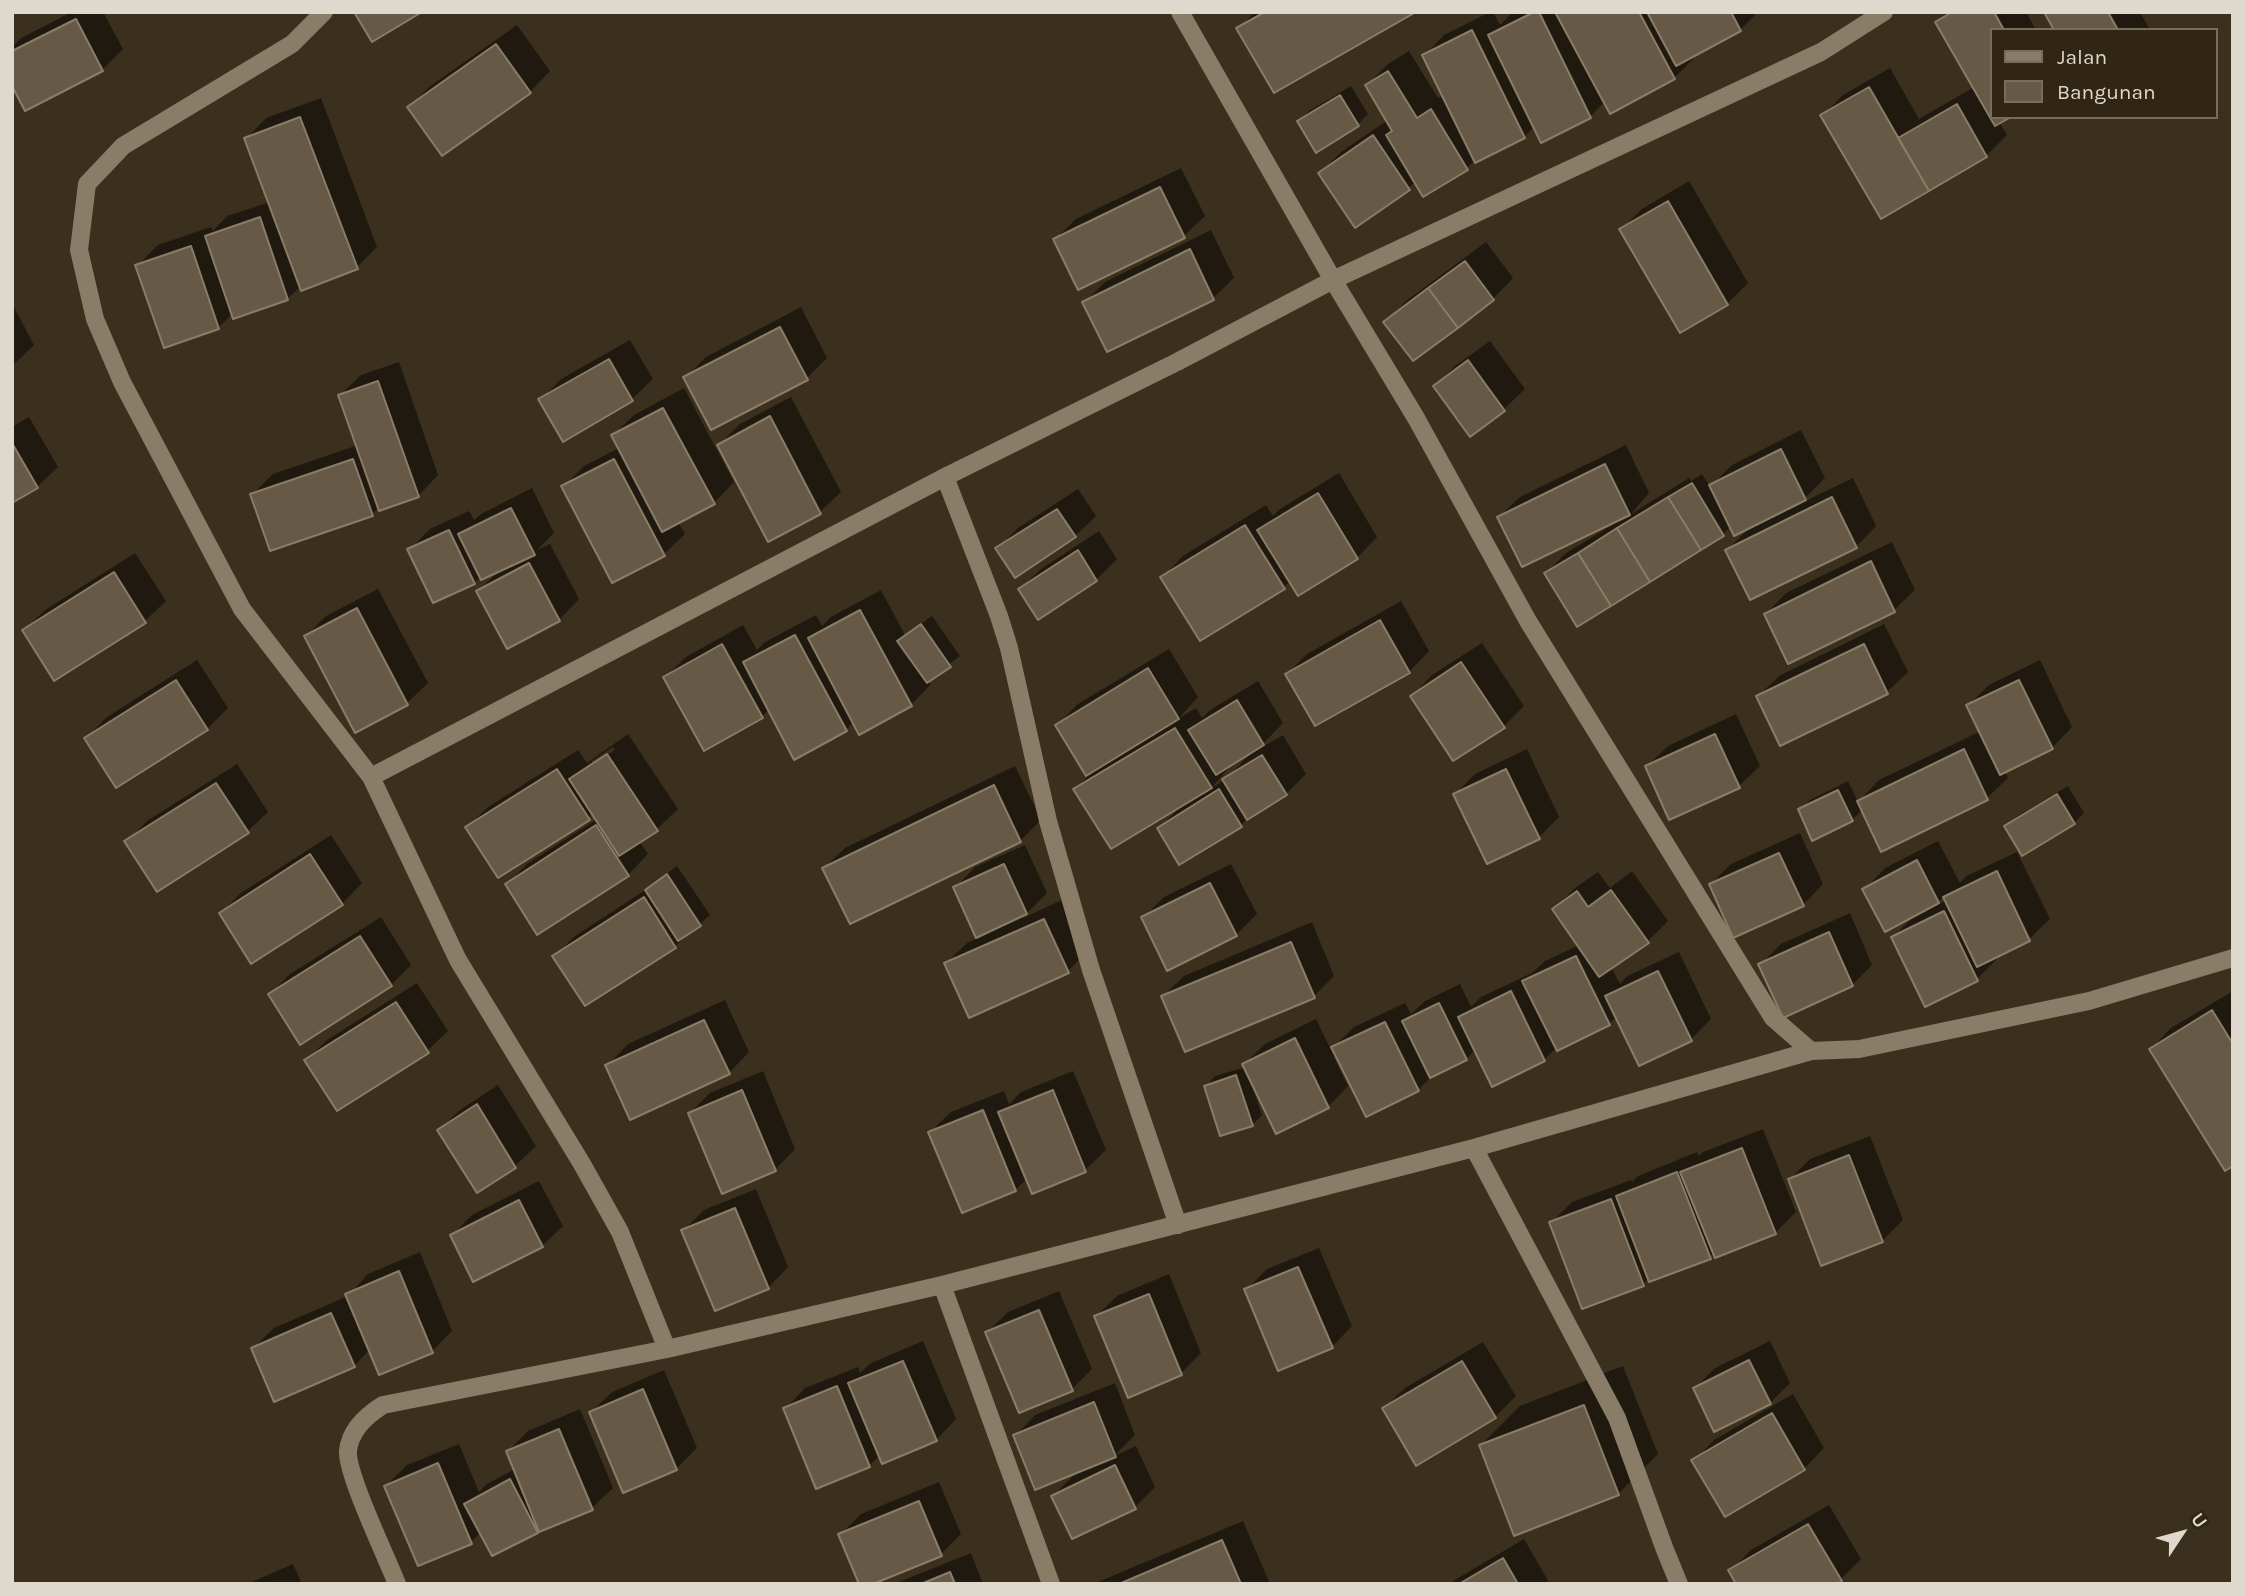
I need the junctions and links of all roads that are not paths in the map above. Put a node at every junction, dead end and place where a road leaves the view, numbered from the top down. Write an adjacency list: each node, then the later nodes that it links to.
1 (324, 12): 6 (street)
2 (1180, 12): 4 (street)
3 (1884, 12): 4 (street)
4 (1334, 280): 5 (street); 8 (street)
5 (945, 477): 6 (street); 10 (street)
6 (372, 777): 12 (street)
7 (2233, 958): 8 (street)
8 (1811, 1051): 9 (street)
9 (1474, 1148): 10 (street); 15 (street)
10 (1178, 1225): 11 (street)
11 (942, 1285): 12 (street); 14 (street)
12 (667, 1349): 13 (street)
13 (397, 1584)
14 (1051, 1584)
15 (1679, 1584)

